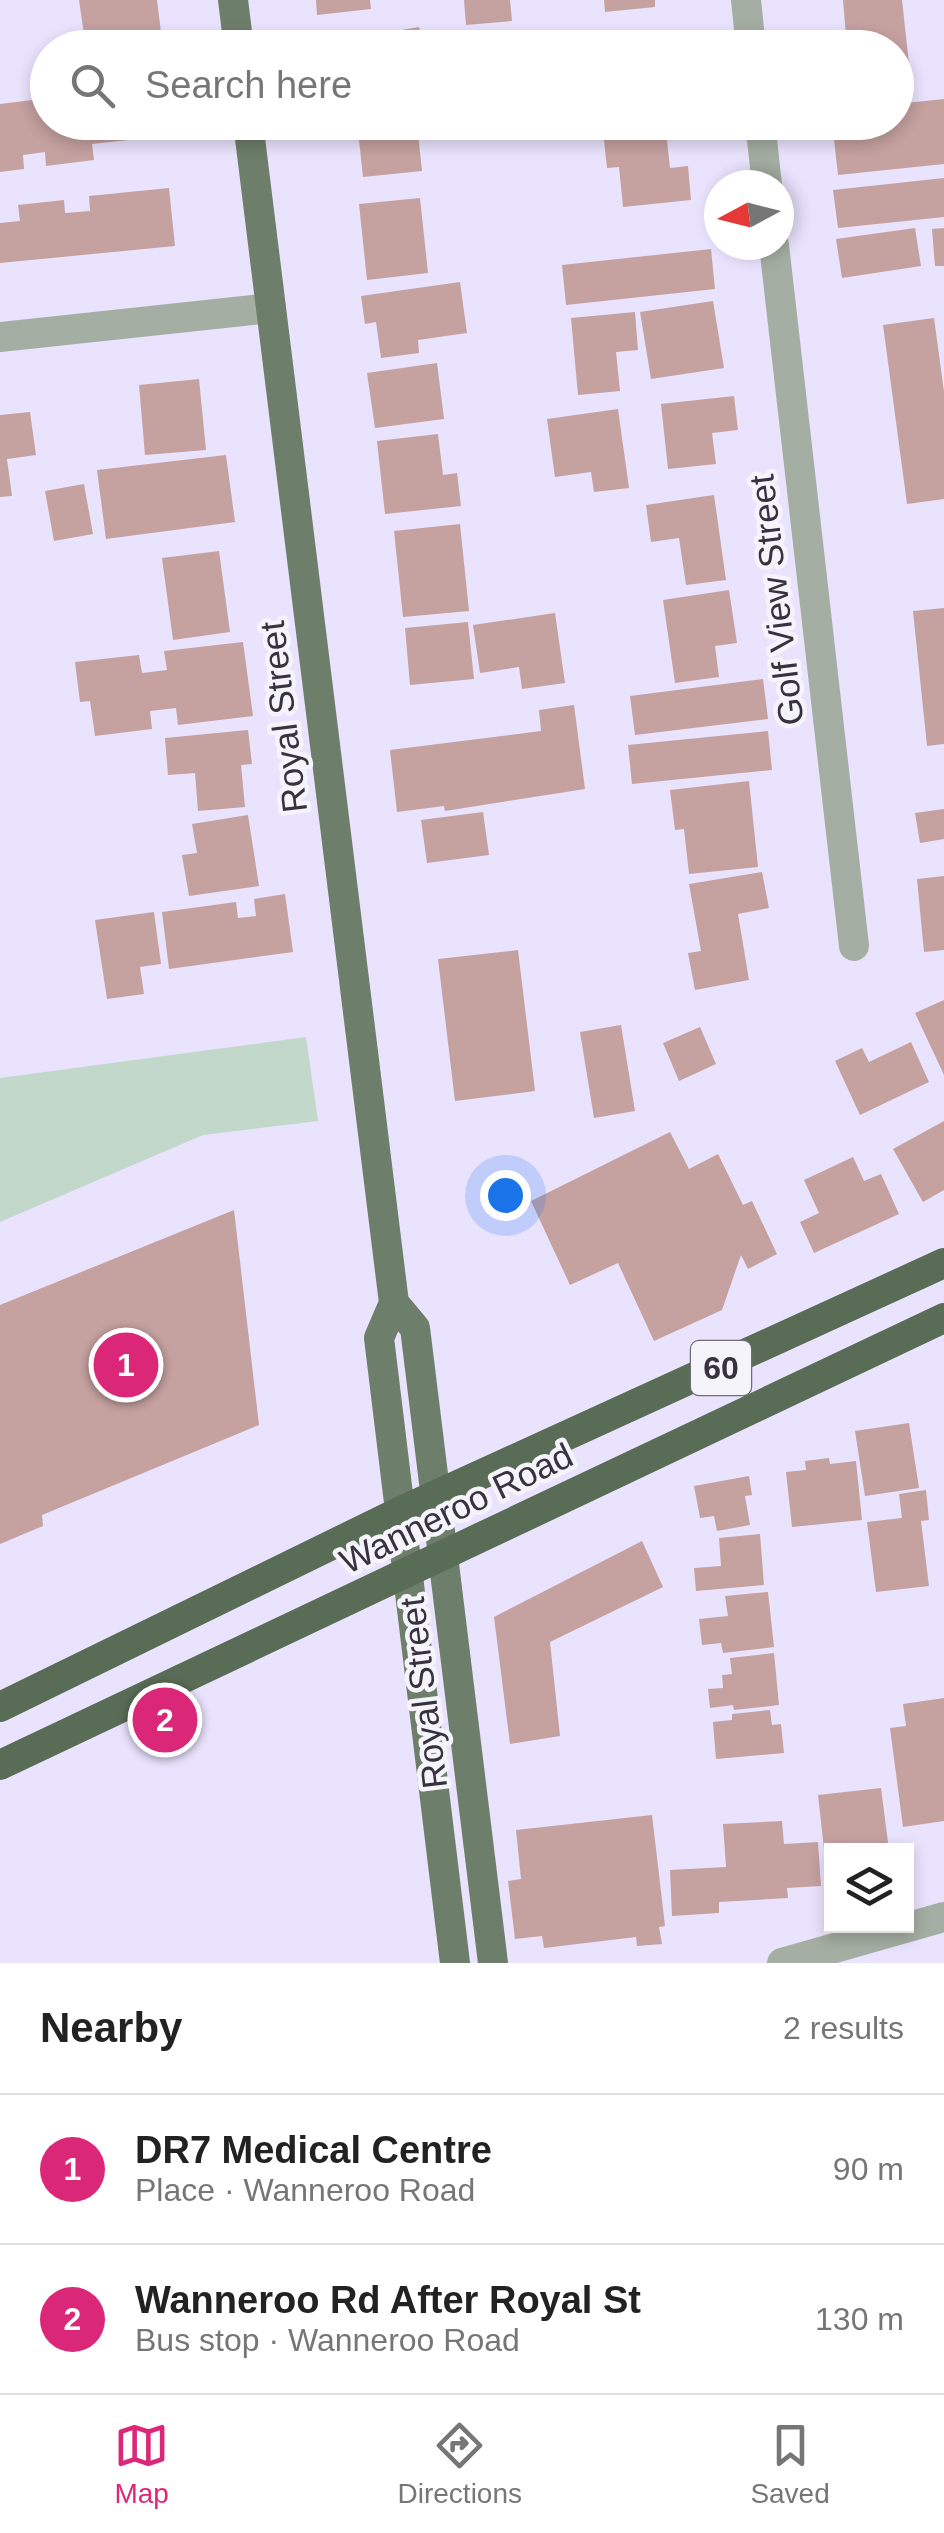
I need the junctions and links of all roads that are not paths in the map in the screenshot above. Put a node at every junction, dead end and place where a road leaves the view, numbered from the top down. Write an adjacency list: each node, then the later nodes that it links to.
1 (233, 0): 3 (main road)
2 (746, 0): 4 (street)
3 (237, 30)
4 (749, 30)
5 (250, 140): 9 (main road, Royal Street)
6 (762, 140): 7 (street)
7 (765, 170)
8 (776, 260): 11 (street, Golf View Street)
9 (271, 308): 10 (street); 13 (main road, Royal Street)
10 (0, 337)
11 (854, 946)
12 (944, 1263): 15 (highway, Wanneroo Road / 60)
13 (394, 1303): 15 (main road, Royal Street); 16 (main road, Royal Street)
14 (944, 1318): 17 (highway, Wanneroo Road / 60)
15 (438, 1495): 16 (highway, Wanneroo Road / 60); 17 (main road, Royal Street)
16 (397, 1513): 18 (main road, Royal Street); 19 (highway, Wanneroo Road / 60)
17 (444, 1558): 18 (highway, Wanneroo Road / 60); 23 (main road, Royal Street)
18 (406, 1576): 20 (highway, Wanneroo Road / 60); 22 (main road, Royal Street)
19 (0, 1707)
20 (0, 1765)
21 (944, 1918): 24 (street)
22 (455, 1963)
23 (493, 1963)
24 (782, 1963)

